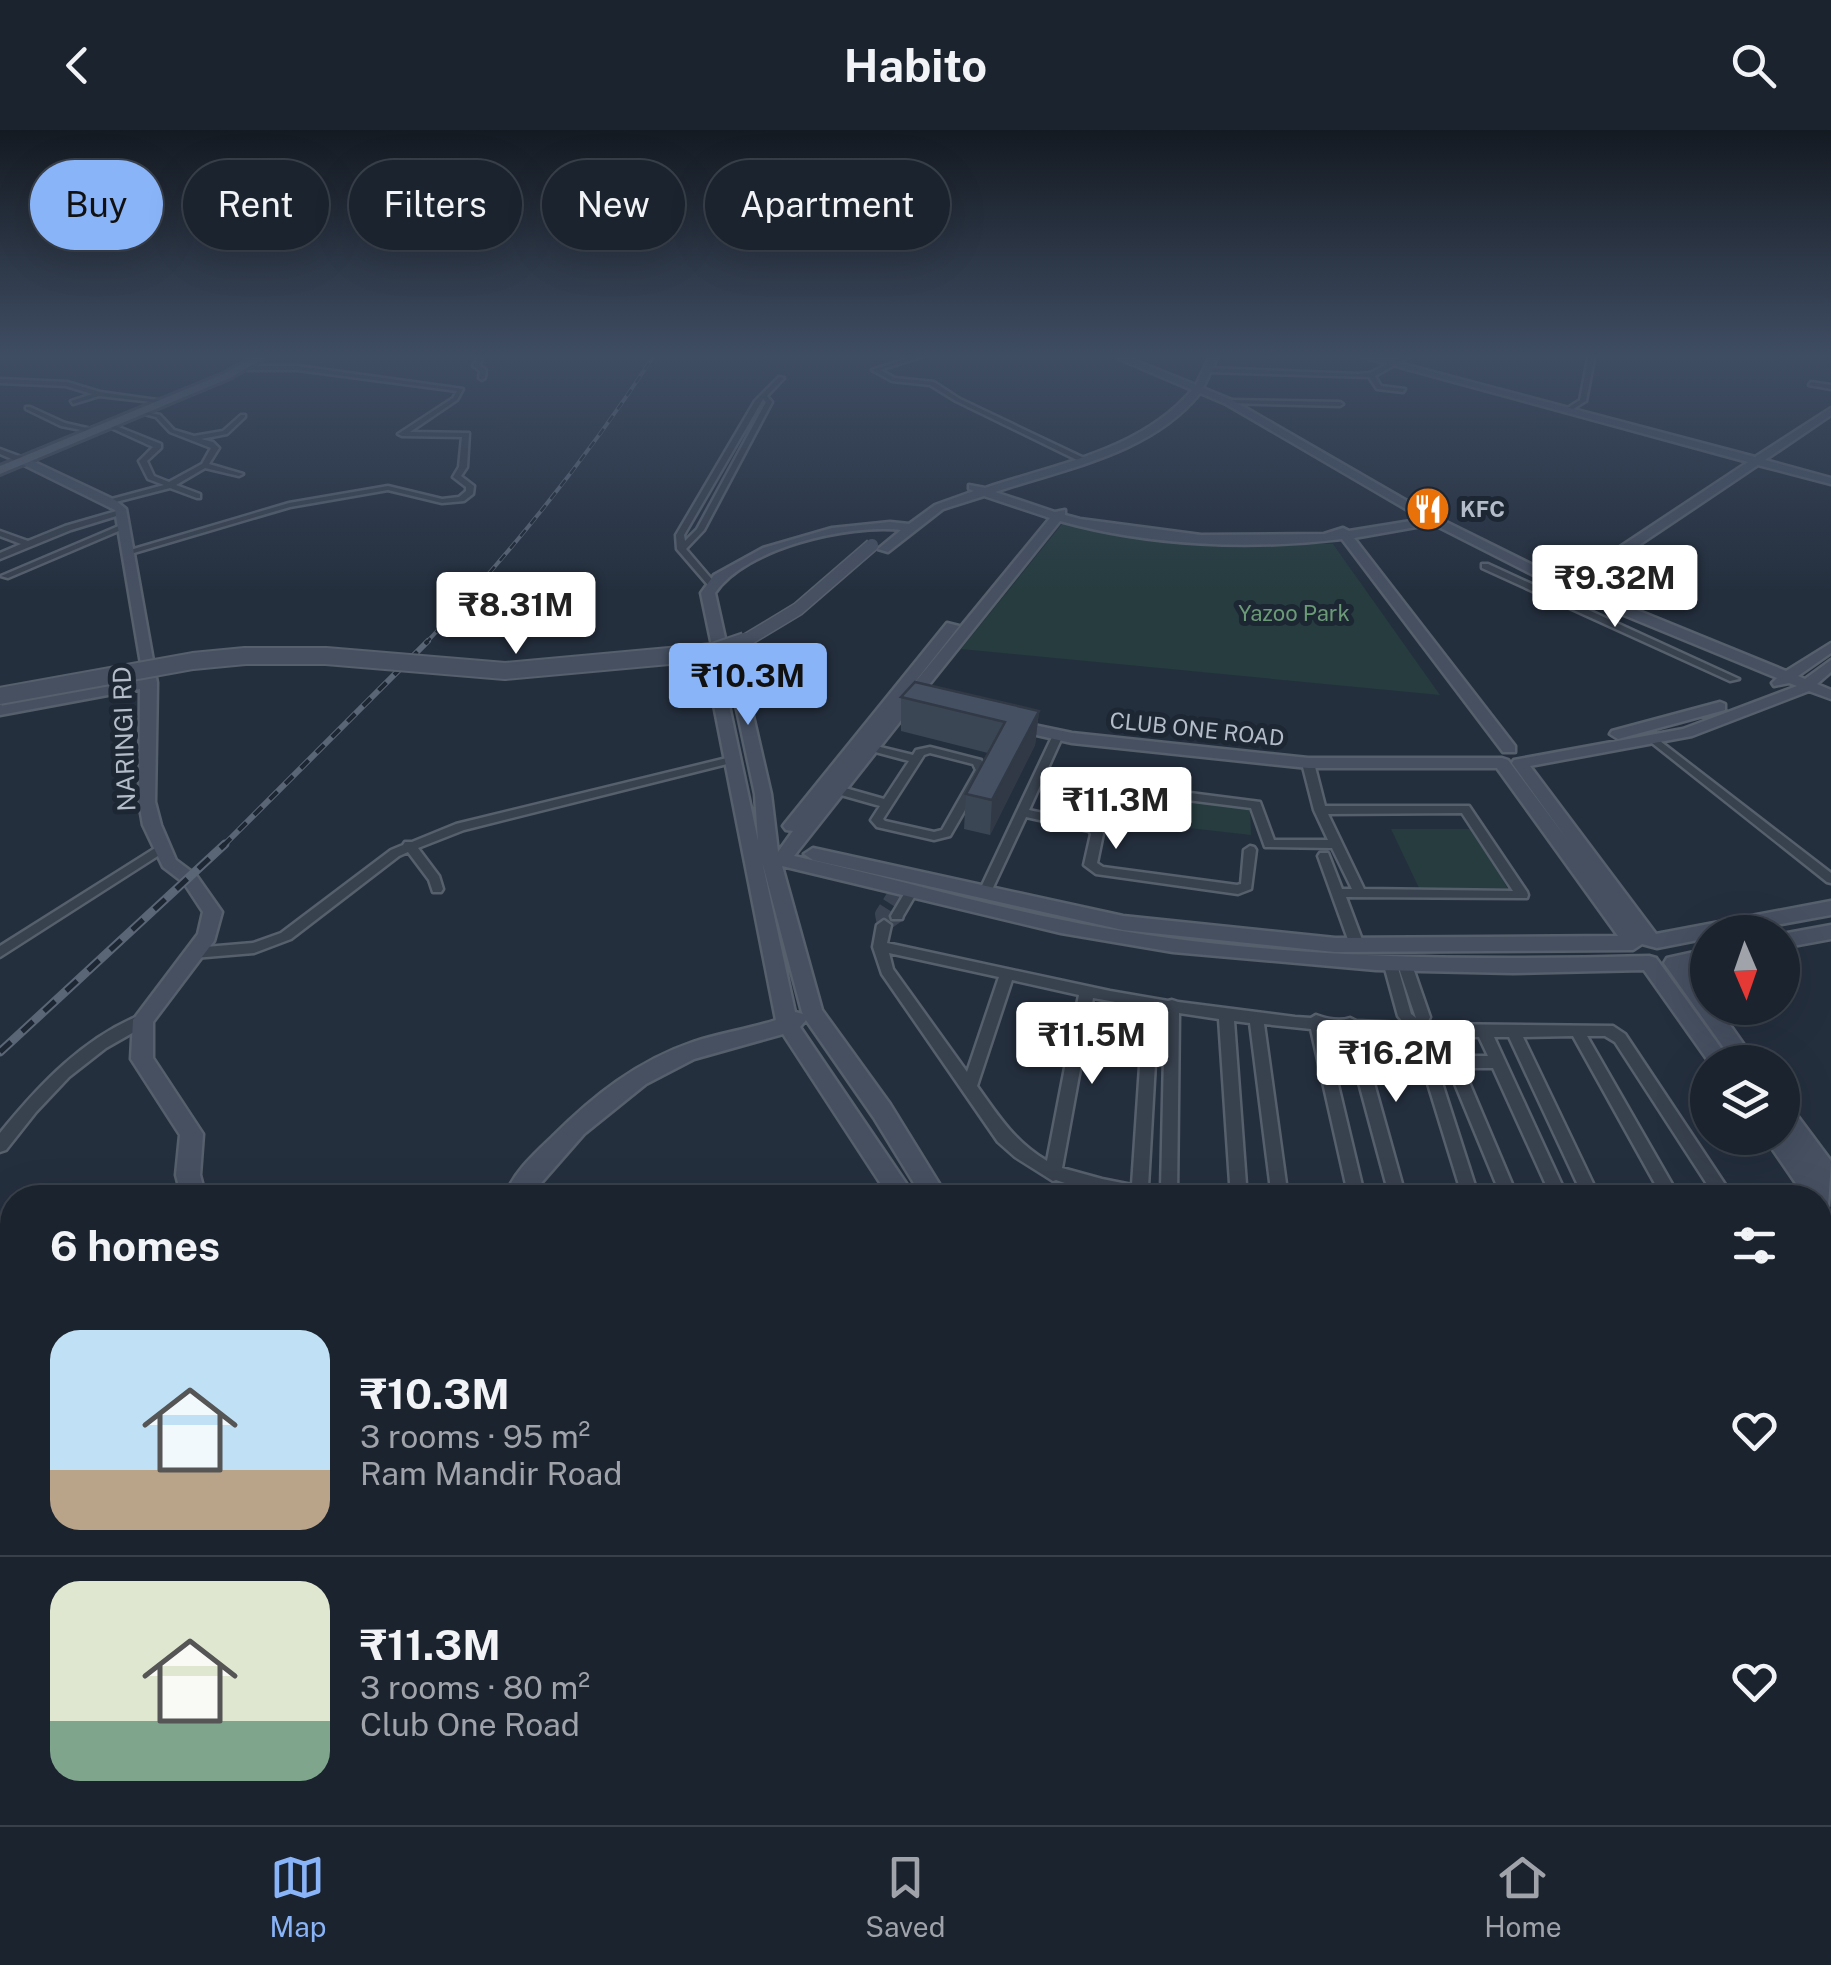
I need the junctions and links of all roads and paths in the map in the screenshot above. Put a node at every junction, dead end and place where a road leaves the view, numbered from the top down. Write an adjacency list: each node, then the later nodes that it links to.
1 (91, 433): 21 (main road)
2 (129, 433): 27 (street)
3 (183, 433): 15 (street)
4 (224, 433): 15 (street)
5 (403, 433): 40 (street)
6 (739, 433): 17 (street)
7 (751, 433): 18 (street)
8 (1028, 433): 19 (street)
9 (1151, 433): 19 (street)
10 (1272, 433): 32 (street)
11 (1280, 433): 32 (street)
12 (1655, 433): 20 (street)
13 (1797, 433): 20 (street)
14 (1818, 433): 22 (street)
15 (196, 437): 23 (street)
16 (0, 451): 21 (street)
17 (728, 452): 18 (street); 39 (street)
18 (740, 452): 39 (street)
19 (1076, 456): 28 (street)
20 (1758, 458): 22 (street); 47 (street)
21 (24, 461): 24 (main road); 30 (street)
22 (1777, 464): 26 (street); 47 (street)
23 (205, 465): 25 (street); 25 (street)
24 (0, 470)
25 (196, 470): 27 (street)
26 (1831, 478)
27 (171, 484): 29 (street); 30 (street)
28 (982, 487): 31 (street); 34 (street)
29 (197, 496)
30 (116, 507): 33 (street, NARINGI RD); 37 (street)
31 (1053, 513): 36 (street); 56 (street)
32 (1423, 519): 36 (street); 47 (street); 52 (street)
33 (124, 526): 40 (street, NARINGI RD); 42 (street)
34 (904, 527): 38 (street); 46 (street)
35 (0, 533): 37 (street)
36 (1338, 535): 65 (street)
37 (27, 544): 41 (street)
38 (878, 547): 50 (street, bridge); 57 (street, bridge)
39 (681, 549): 46 (street)
40 (130, 553): 50 (street, NARINGI RD)
41 (0, 556)
42 (51, 556): 43 (street); 45 (street)
43 (70, 560)
44 (1485, 566): 51 (street)
45 (4, 576)
46 (711, 582): 53 (street)
47 (1576, 590): 52 (street)
48 (1831, 647): 52 (street)
49 (1831, 664): 54 (street)
50 (143, 675): 57 (street); 76 (street, NARINGI RD)
51 (1734, 679)
52 (1784, 680): 54 (street); 65 (street)
53 (728, 685): 67 (street); 78 (street)
54 (1803, 688): 55 (street); 58 (street); 63 (street)
55 (1831, 695)
56 (904, 696): 59 (street); 64 (street); 78 (street)
57 (0, 700)
58 (1831, 704)
59 (949, 707)
60 (1005, 715): 65 (street, CLUB ONE ROAD)
61 (983, 720): 62 (street, CLUB ONE ROAD)
62 (1058, 736): 68 (street, CLUB ONE ROAD); 72 (street)
63 (1656, 740): 65 (street); 80 (street)
64 (872, 748): 66 (street); 69 (street)
65 (1505, 755): 68 (street, CLUB ONE ROAD); 89 (street)
66 (915, 759): 70 (street); 70 (street)
67 (731, 760): 75 (street); 78 (street)
68 (1308, 763): 71 (street)
69 (838, 790): 70 (street); 78 (street)
70 (884, 803)
71 (1320, 810): 74 (street); 85 (street)
72 (1022, 812): 77 (street); 84 (street)
73 (1110, 818): 74 (street)
74 (1334, 844): 85 (street)
75 (409, 845): 81 (street); 93 (street)
76 (160, 849): 92 (street); 93 (street, NARINGI RD)
77 (1250, 850)
78 (770, 851): 82 (street); 84 (street); 102 (street); 107 (street)
79 (1324, 856): 83 (street)
80 (1831, 879)
81 (437, 889)
82 (911, 892): 91 (street); 97 (street)
83 (1338, 893): 85 (street); 90 (street)
84 (984, 894): 90 (street)
85 (1360, 894)
86 (1831, 908): 89 (street)
87 (1831, 932): 88 (street)
88 (1800, 938)
89 (1646, 941): 90 (street); 95 (street); 96 (street)
90 (1358, 945)
91 (880, 948): 98 (street); 116 (street)
92 (0, 952)
93 (194, 954): 105 (street, NARINGI RD)
94 (1690, 959): 95 (street)
95 (1674, 962): 96 (street); 114 (street)
96 (1649, 964): 97 (street); 113 (street)
97 (1398, 965): 109 (street)
98 (1007, 973): 99 (street); 116 (street)
99 (1087, 991): 100 (street); 120 (street)
100 (1151, 1002): 101 (street); 127 (street)
101 (1172, 1006): 103 (street); 128 (street)
102 (812, 1012): 107 (street); 125 (street)
103 (1226, 1014): 104 (street); 129 (street)
104 (1256, 1017): 106 (street); 130 (street)
105 (143, 1020): 118 (street); 122 (street)
106 (1316, 1021): 108 (street); 131 (street)
107 (787, 1024): 123 (street); 124 (street)
108 (1350, 1024): 109 (street); 132 (street)
109 (1418, 1029): 110 (street); 133 (street)
110 (1484, 1031): 112 (street); 115 (street)
111 (1576, 1031): 112 (street); 137 (street); 138 (street)
112 (1513, 1032): 136 (street)
113 (1709, 1045)
114 (1734, 1045)
115 (1498, 1062): 134 (street); 135 (street)
116 (969, 1088): 120 (street)
117 (1800, 1138): 121 (street)
118 (0, 1144)
119 (1788, 1155): 139 (street)
120 (1053, 1174): 126 (street)
121 (1831, 1180)
122 (191, 1185)
123 (521, 1185)
124 (895, 1185)
125 (928, 1185)
126 (1103, 1185)
127 (1140, 1185)
128 (1169, 1185)
129 (1238, 1185)
130 (1278, 1185)
131 (1354, 1185)
132 (1394, 1185)
133 (1467, 1185)
134 (1504, 1185)
135 (1554, 1185)
136 (1586, 1185)
137 (1665, 1185)
138 (1717, 1185)
139 (1810, 1185)

